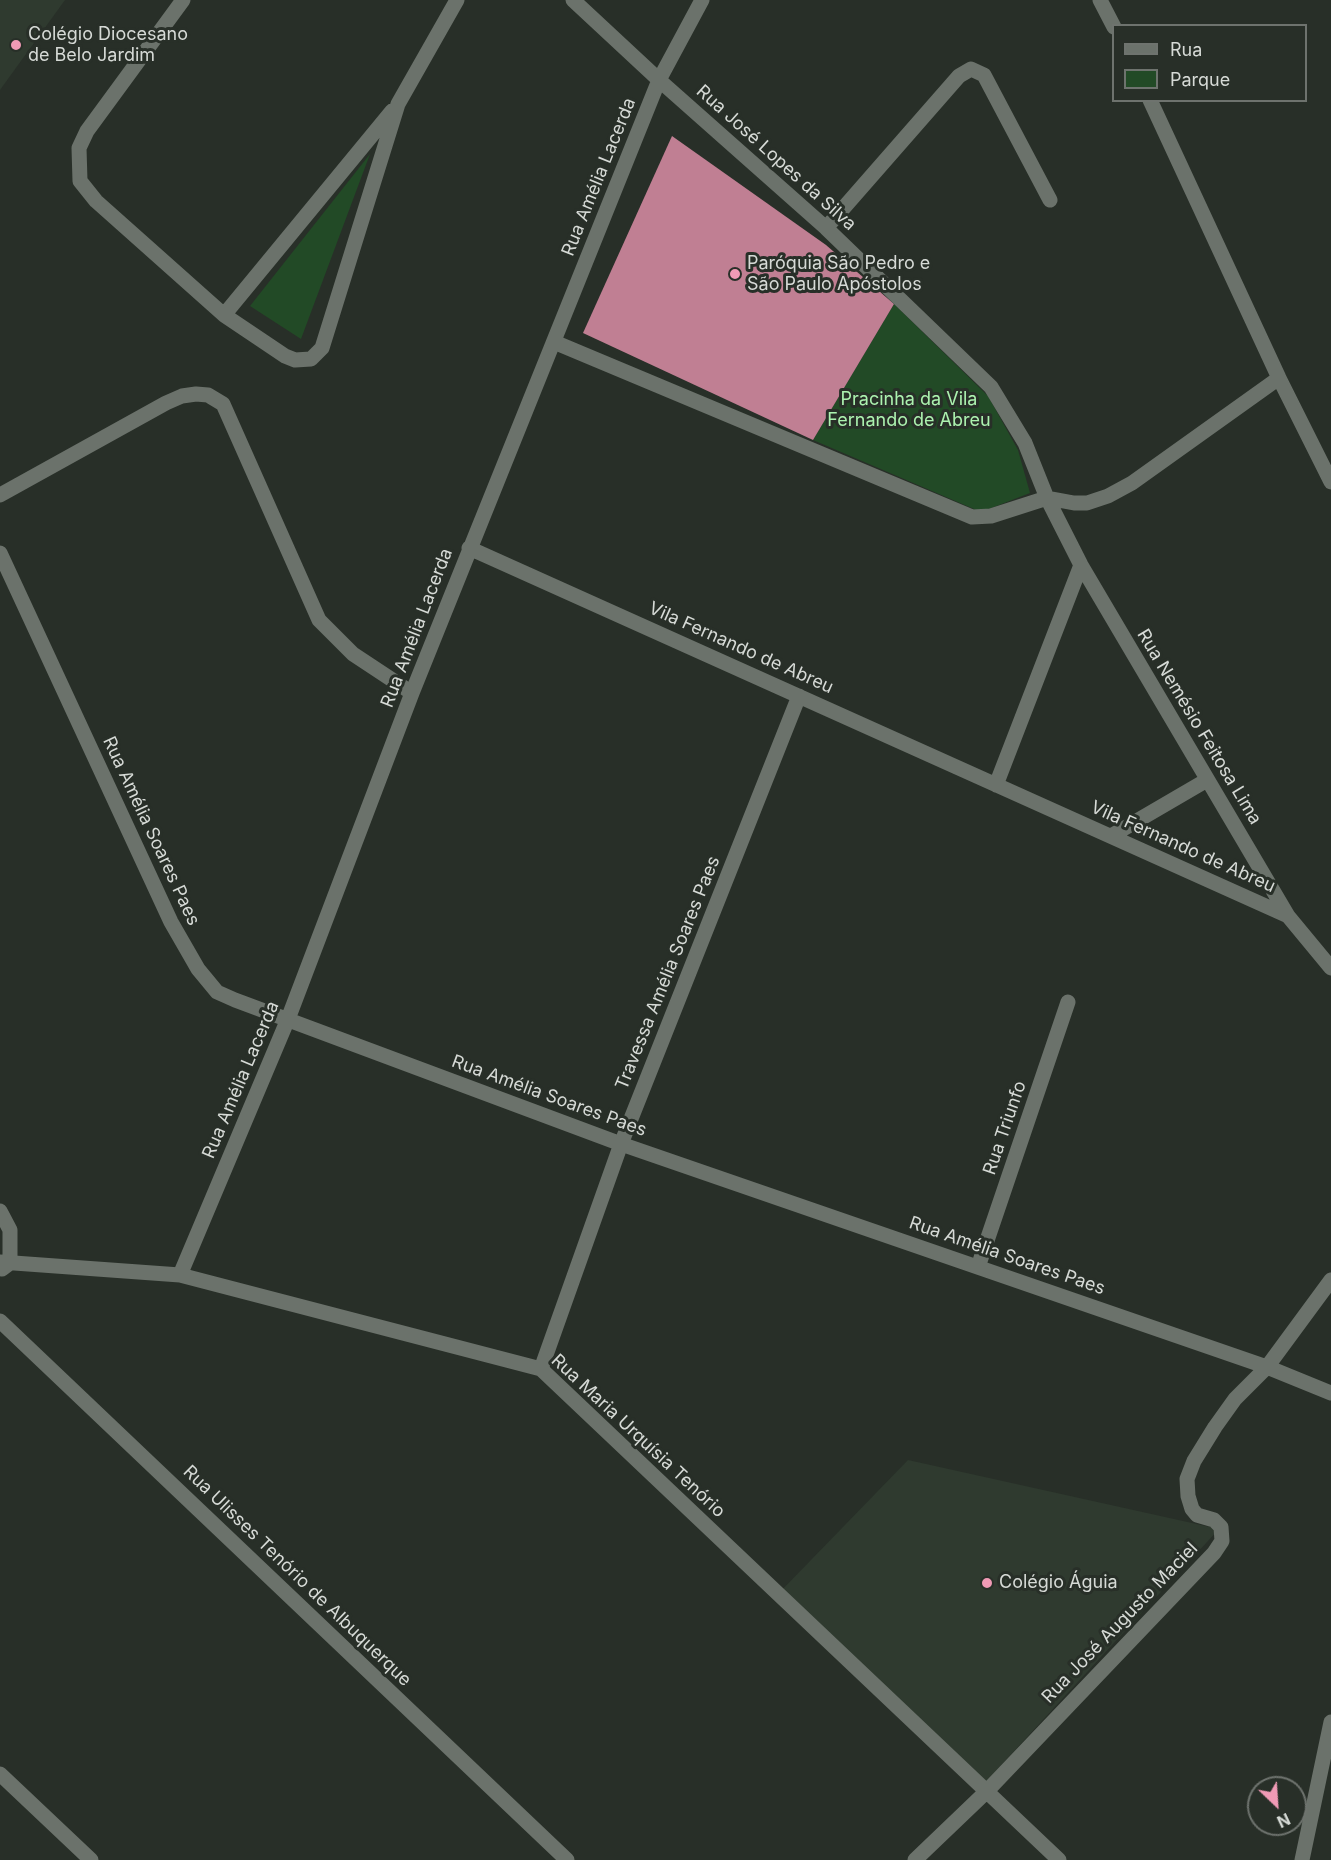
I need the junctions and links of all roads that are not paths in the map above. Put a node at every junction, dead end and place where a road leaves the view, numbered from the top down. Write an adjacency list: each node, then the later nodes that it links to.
1 (183, 0): 12 (street)
2 (457, 0): 9 (street)
3 (573, 0): 7 (street, Rua José Lopes da Silva)
4 (702, 0): 7 (street, Rua Amélia Lacerda)
5 (1100, 0): 6 (street)
6 (1112, 25)
7 (659, 80): 11 (street, Rua José Lopes da Silva); 13 (street, Rua Amélia Lacerda)
8 (1151, 102): 14 (street)
9 (398, 104): 12 (street); 12 (street)
10 (1050, 200): 11 (street)
11 (826, 228): 17 (street, Rua José Lopes da Silva)
12 (224, 315)
13 (554, 342): 17 (street); 18 (street, Rua Amélia Lacerda)
14 (1279, 378): 15 (street); 17 (street)
15 (1331, 482)
16 (0, 495): 21 (street)
17 (1047, 498): 20 (street, Rua Nemésio Feitosa Lima)
18 (470, 548): 21 (street, Rua Amélia Lacerda); 22 (street, Vila Fernando de Abreu)
19 (0, 554): 29 (street, Rua Amélia Soares Paes)
20 (1081, 566): 23 (street, Rua Nemésio Feitosa Lima); 24 (street)
21 (412, 693): 29 (street, Rua Amélia Lacerda)
22 (799, 696): 24 (street, Vila Fernando de Abreu); 30 (street, Travessa Amélia Soares Paes)
23 (1207, 780): 25 (street); 26 (street, Rua Nemésio Feitosa Lima)
24 (996, 784): 25 (street, Vila Fernando de Abreu)
25 (1110, 836): 26 (street, Vila Fernando de Abreu)
26 (1288, 916): 27 (street, Rua Nemésio Feitosa Lima)
27 (1331, 968)
28 (1068, 1002): 33 (street, Rua Triunfo)
29 (288, 1020): 30 (street, Rua Amélia Soares Paes); 34 (street, Rua Amélia Lacerda)
30 (621, 1144): 33 (street, Rua Amélia Soares Paes); 38 (street, Travessa Amélia Soares Paes)
31 (0, 1211): 32 (street)
32 (3, 1265): 34 (street, Rua Maria Urquísia Tenório)
33 (978, 1267): 37 (street, Rua Amélia Soares Paes)
34 (180, 1275): 38 (street, Rua Maria Urquísia Tenório)
35 (1331, 1280): 37 (street)
36 (0, 1321): 44 (street, Rua Ulisses Tenório de Albuquerque)
37 (1267, 1367): 39 (street, Rua Amélia Soares Paes); 42 (street, Rua José Augusto Maciel)
38 (541, 1369): 42 (street, Rua Maria Urquísia Tenório)
39 (1331, 1393)
40 (1330, 1730): 47 (street)
41 (0, 1774): 43 (street)
42 (986, 1792): 45 (street, Rua José Augusto Maciel); 46 (street, Rua Maria Urquísia Tenório)
43 (91, 1860)
44 (567, 1860)
45 (915, 1860)
46 (1059, 1860)
47 (1302, 1860)

